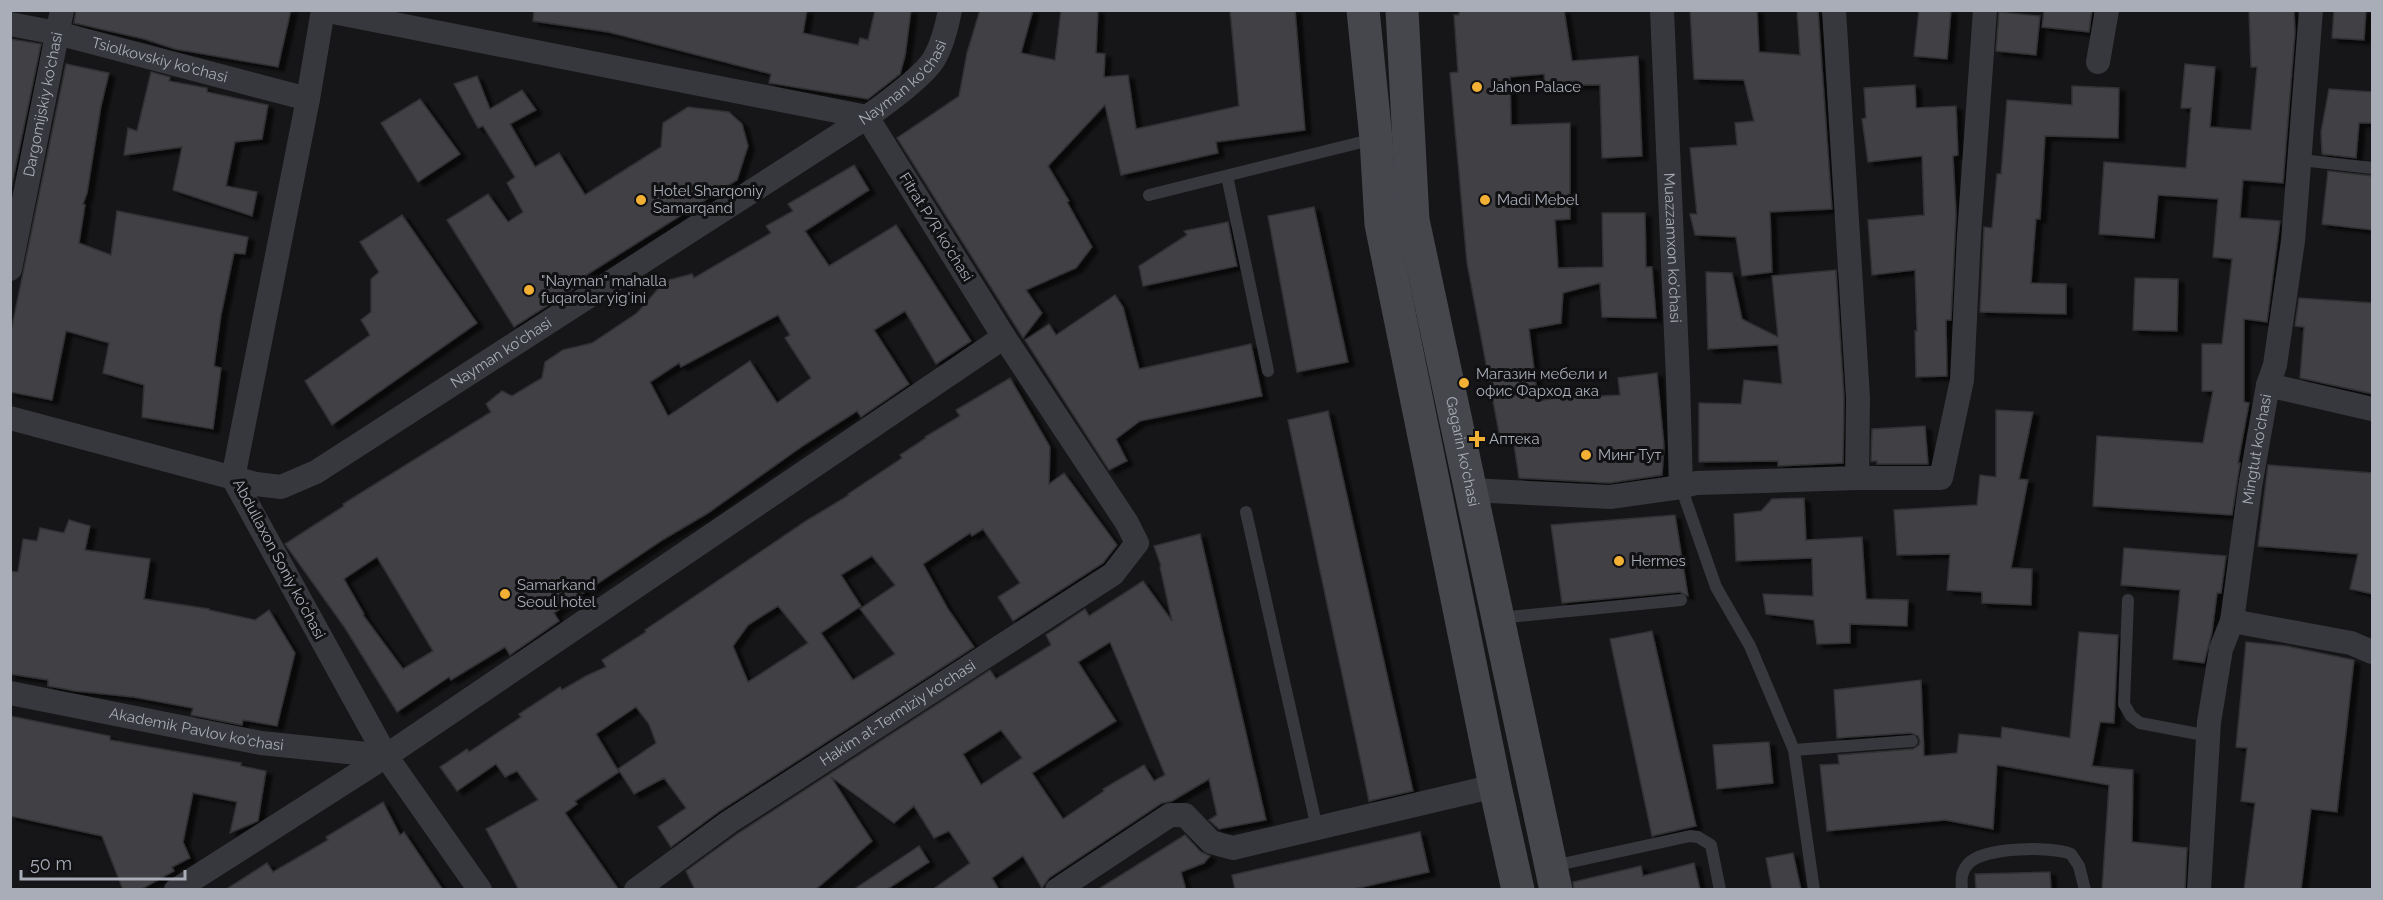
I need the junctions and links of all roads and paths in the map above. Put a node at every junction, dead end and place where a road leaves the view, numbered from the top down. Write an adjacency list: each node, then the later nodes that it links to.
1 (323, 10): 13 (street, Abdullaxon Soniy ko'chasi); 14 (street)
2 (950, 10): 14 (street, Nayman ko'chasi)
3 (1363, 10): 15 (main road)
4 (1402, 10): 29 (main road, Gagarin ko'chasi)
5 (1662, 10): 28 (street, Muazzamxon ko'chasi)
6 (1834, 10): 27 (street)
7 (1985, 10): 27 (street)
8 (2107, 10): 12 (street)
9 (2311, 10): 16 (street, Mingtut ko'chasi)
10 (59, 22): 11 (street, Tsiolkovskiy ko'chasi); 13 (street, Tsiolkovskiy ko'chasi); 20 (street, Dargomijskiy ko'chasi)
11 (10, 24)
12 (2098, 63)
13 (308, 99): 26 (street, Abdullaxon Soniy ko'chasi)
14 (867, 117): 21 (street, Fitrat P/R ko'chasi); 26 (street, Nayman ko'chasi)
15 (1376, 139): 18 (lane); 42 (main road)
16 (2301, 160): 17 (lane); 23 (street, Mingtut ko'chasi)
17 (2373, 168)
18 (1227, 176): 19 (lane); 22 (lane)
19 (1149, 195)
20 (10, 269)
21 (1004, 338): 31 (street, Fitrat P/R ko'chasi); 41 (street)
22 (1268, 370)
23 (2268, 385): 24 (street); 35 (street, Mingtut ko'chasi)
24 (2373, 409)
25 (10, 418): 26 (street, Nayman ko'chasi)
26 (233, 478): 41 (street, Abdullaxon Soniy ko'chasi)
27 (1857, 478): 28 (street)
28 (1680, 488): 29 (street); 40 (lane)
29 (1470, 490): 34 (main road, Gagarin ko'chasi)
30 (1246, 512): 43 (lane)
31 (1127, 523): 47 (street, Hakim at-Termiziy ko'chasi)
32 (1681, 600): 34 (lane)
33 (2128, 600): 38 (lane)
34 (1497, 618): 44 (main road, Gagarin ko'chasi)
35 (2232, 621): 36 (street); 38 (street, Mingtut ko'chasi)
36 (2373, 652)
37 (10, 693): 41 (street, Akademik Pavlov ko'chasi)
38 (2208, 736): 54 (street, Mingtut ko'chasi)
39 (1912, 741): 40 (lane)
40 (1794, 750): 51 (lane)
41 (386, 756): 45 (street); 46 (street, Abdullaxon Soniy ko'chasi)
42 (1495, 786): 43 (street); 49 (main road)
43 (1317, 828): 48 (street)
44 (1554, 878): 50 (lane)
45 (176, 890)
46 (480, 890)
47 (636, 890)
48 (1057, 890)
49 (1518, 890)
50 (1720, 890)
51 (1814, 890)
52 (1962, 890): 53 (lane)
53 (2085, 890)
54 (2199, 890)

